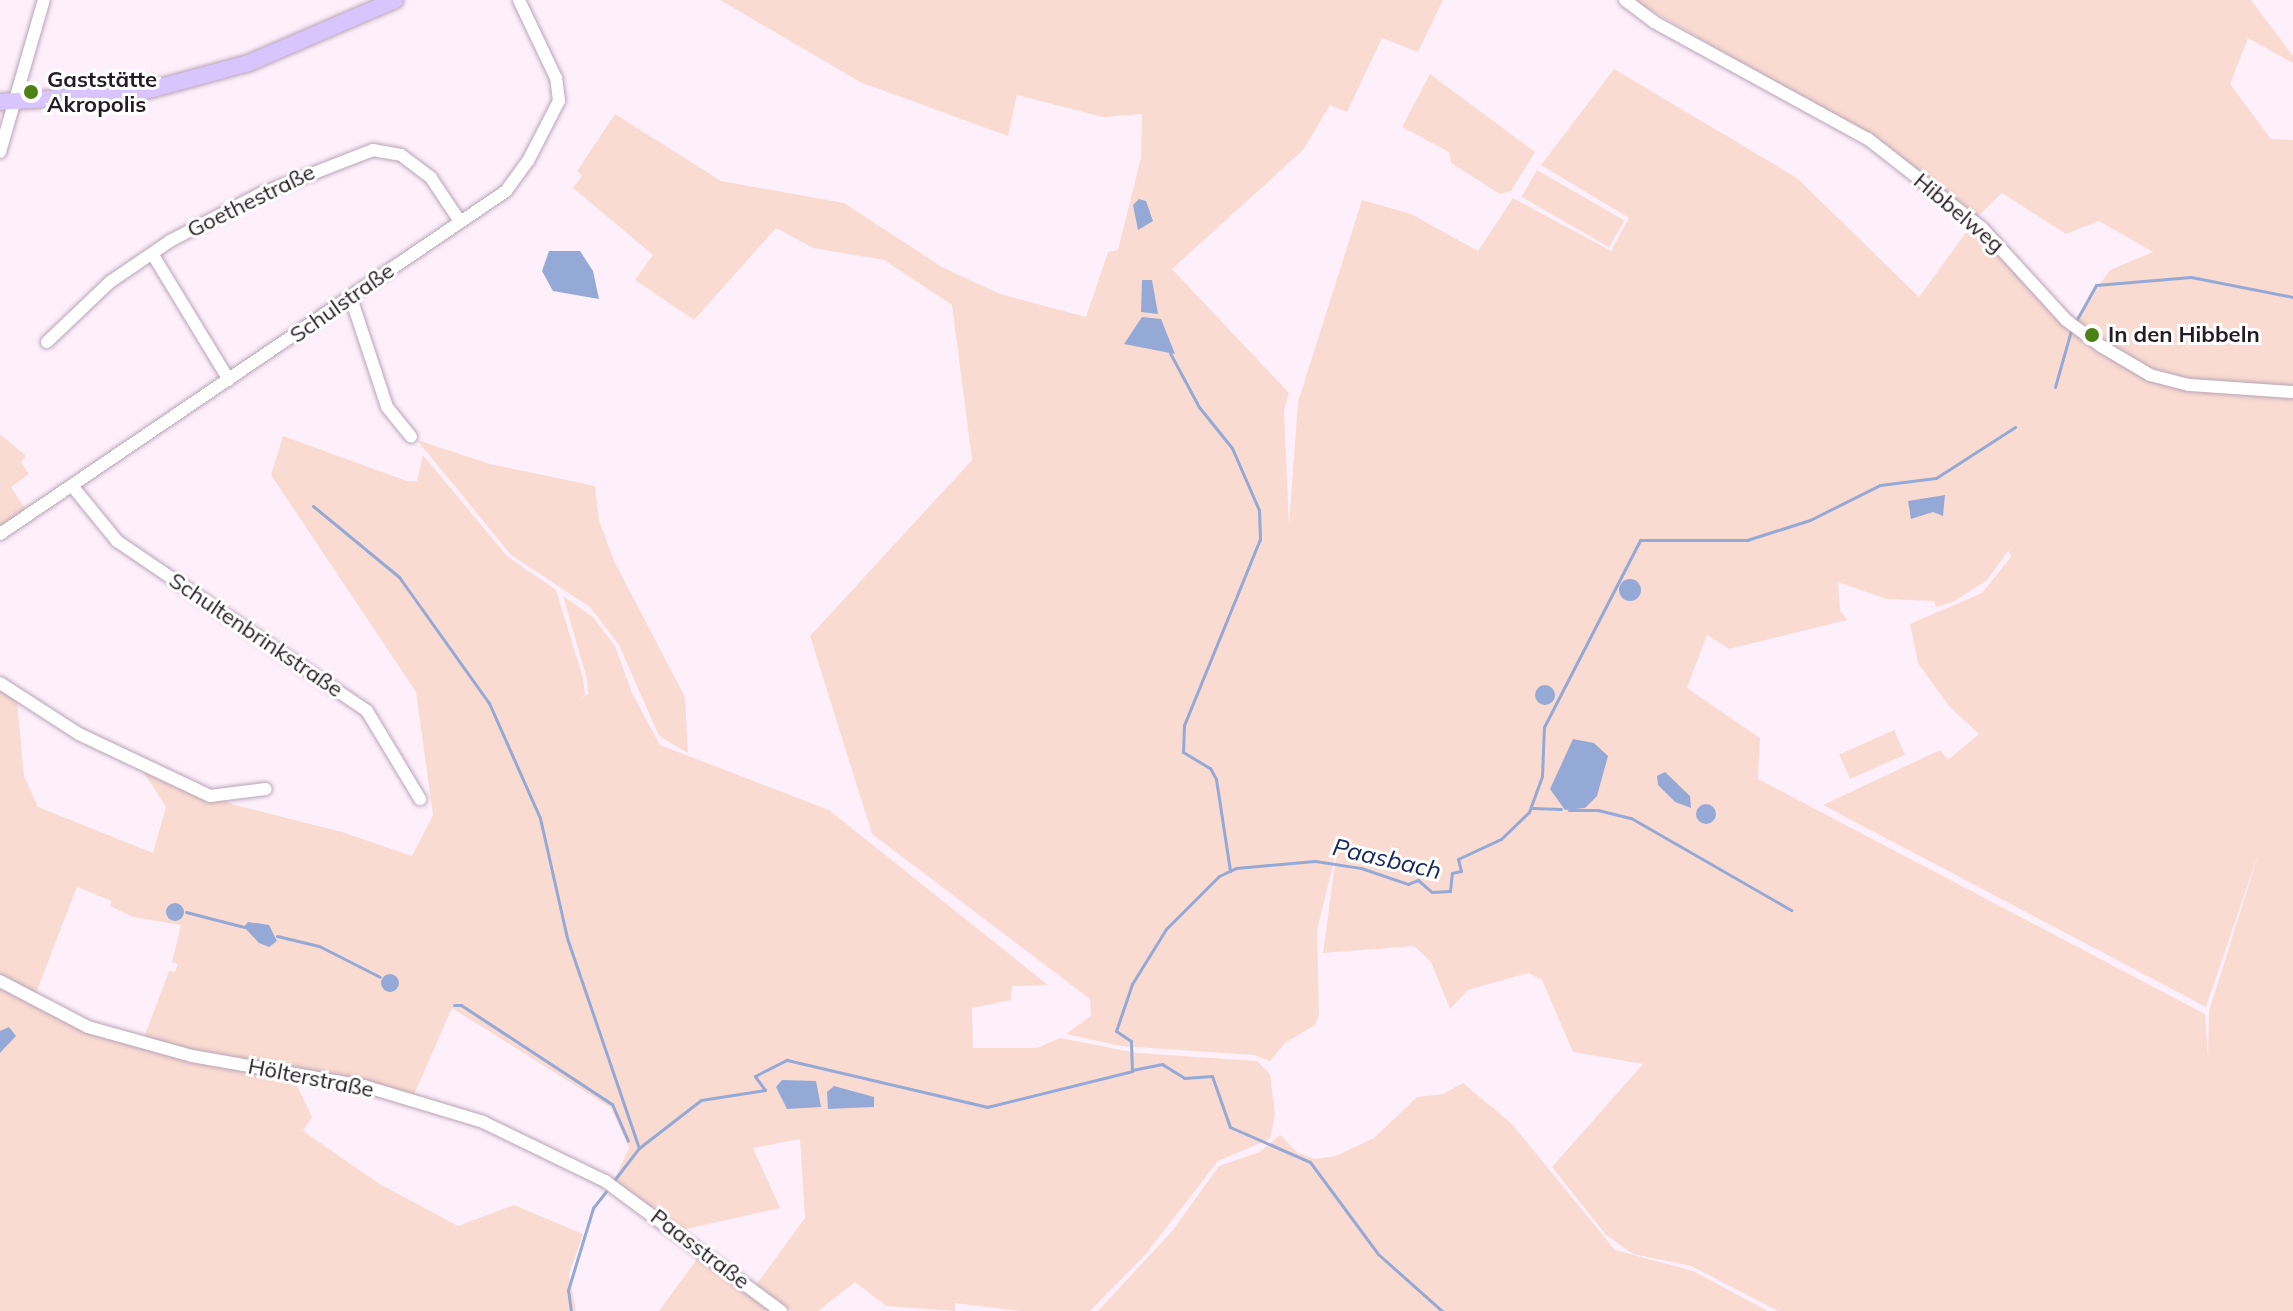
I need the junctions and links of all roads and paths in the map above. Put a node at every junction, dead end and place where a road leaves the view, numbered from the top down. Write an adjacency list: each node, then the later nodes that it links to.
1 (44, 0): 5 (street)
2 (395, 0): 5 (main road)
3 (519, 0): 7 (street, Schulstraße)
4 (1625, 0): 12 (street, Hibbelweg)
5 (8, 102): 6 (street)
6 (0, 152)
7 (459, 220): 8 (street, Goethestraße); 9 (street, Schulstraße)
8 (153, 255): 10 (street, Goethestraße); 11 (street)
9 (351, 298): 11 (street, Schulstraße); 13 (street)
10 (47, 342)
11 (229, 380): 14 (street, Schulstraße)
12 (2293, 392)
13 (411, 437)
14 (73, 487): 15 (street, Schulstraße); 18 (street, Schultenbrinkstraße)
15 (0, 534)
16 (0, 683): 17 (street)
17 (266, 789)
18 (420, 799)
19 (0, 981): 20 (street, Hölterstraße)
20 (617, 1189): 21 (street, Paasstraße)
21 (781, 1311)

